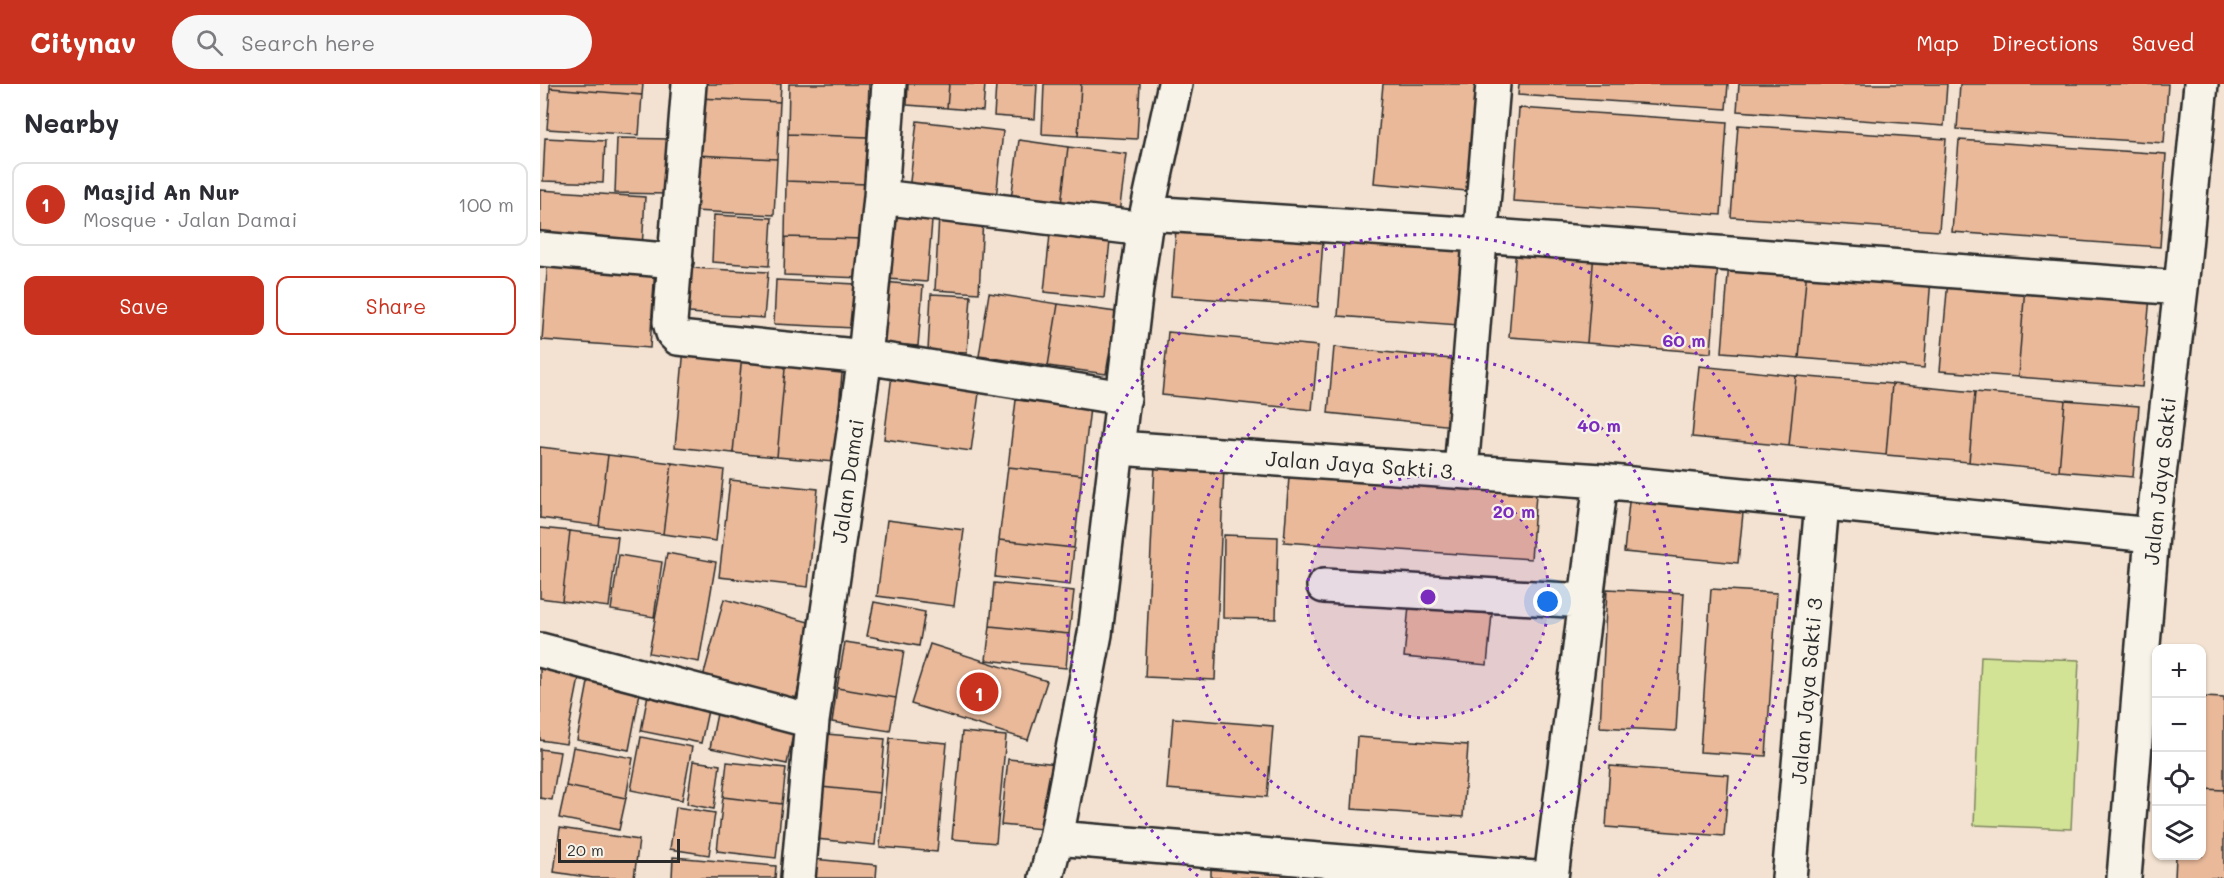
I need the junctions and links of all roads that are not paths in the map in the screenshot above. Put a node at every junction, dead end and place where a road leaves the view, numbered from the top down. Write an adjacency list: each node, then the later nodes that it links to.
1 (689, 84): 10 (street)
2 (889, 84): 6 (street, Jalan Damai)
3 (1174, 84): 7 (street)
4 (1493, 84): 8 (street)
5 (2201, 84): 11 (street, Jalan Jaya Sakti)
6 (881, 197): 7 (street); 12 (street, Jalan Damai)
7 (1146, 221): 8 (street); 13 (street)
8 (1479, 236): 11 (street); 15 (street)
9 (540, 249): 10 (street)
10 (676, 261): 12 (street)
11 (2181, 288): 18 (street, Jalan Jaya Sakti)
12 (865, 357): 13 (street); 22 (street, Jalan Damai)
13 (1124, 398): 14 (street)
14 (1118, 448): 15 (street, Jalan Jaya Sakti 3); 23 (street)
15 (1461, 471): 16 (street, Jalan Jaya Sakti 3)
16 (1601, 481): 17 (street, Jalan Jaya Sakti 3); 20 (street)
17 (1822, 503): 18 (street, Jalan Jaya Sakti 3); 28 (street, Jalan Jaya Sakti 3)
18 (2152, 535): 29 (street, Jalan Jaya Sakti)
19 (1324, 586): 20 (street)
20 (1585, 601): 27 (street)
21 (540, 650): 22 (street)
22 (812, 721): 24 (street, Jalan Damai)
23 (1056, 838): 25 (street); 26 (street)
24 (798, 878)
25 (1046, 878)
26 (1535, 878)
27 (1551, 878)
28 (1789, 878)
29 (2124, 878)

